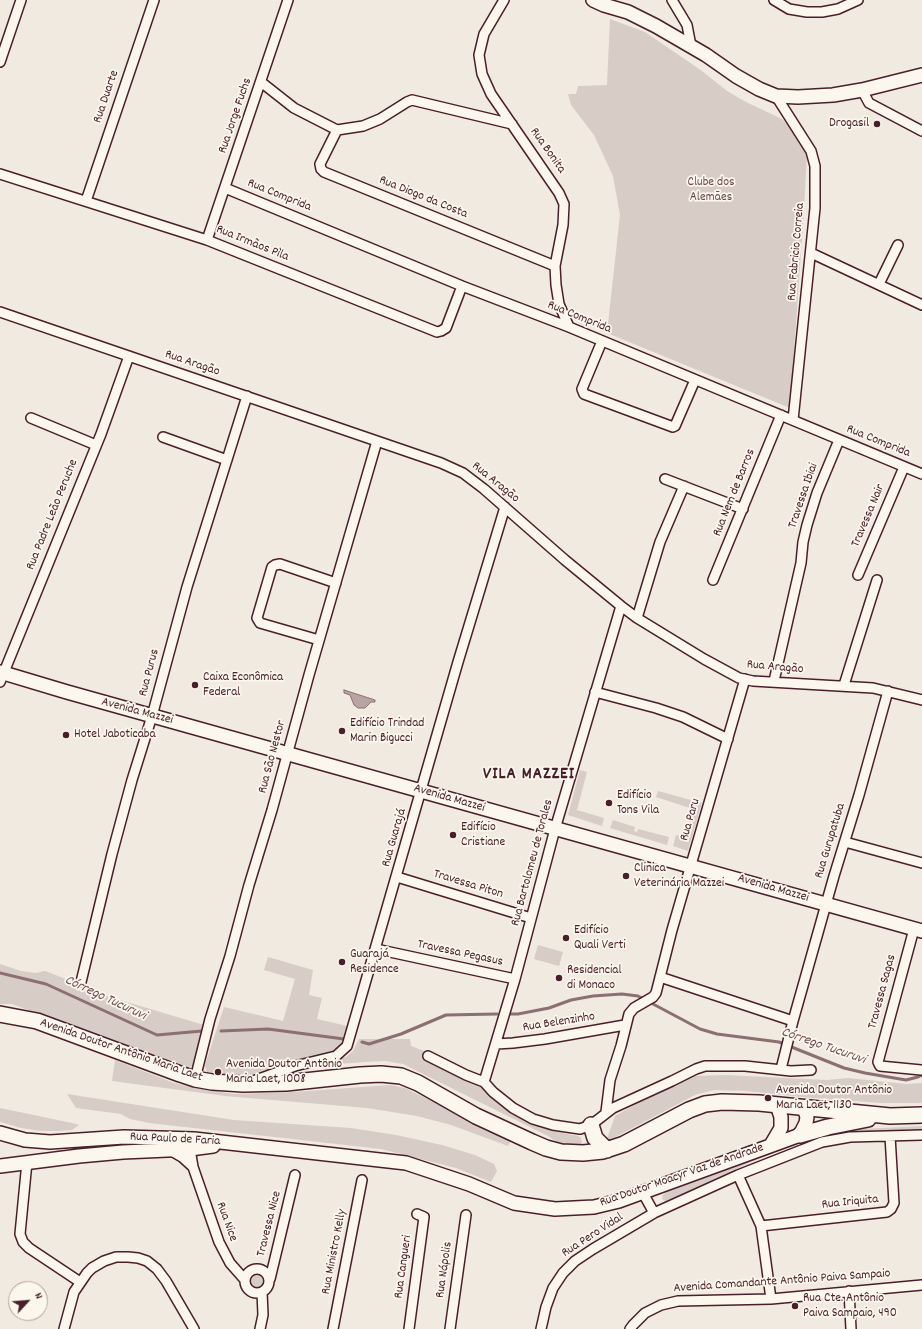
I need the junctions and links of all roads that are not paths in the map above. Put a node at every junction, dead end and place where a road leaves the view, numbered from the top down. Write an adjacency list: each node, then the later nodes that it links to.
1 (21, 0): 10 (street)
2 (154, 0): 20 (street, Rua Duarte)
3 (288, 0): 12 (street, Rua Jorge Fuchs)
4 (504, 0): 15 (street, Rua Bonita)
5 (593, 0): 9 (street)
6 (672, 0): 9 (street)
7 (774, 0): 8 (street)
8 (858, 0)
9 (691, 46): 14 (street)
10 (0, 62)
11 (922, 75): 13 (street)
12 (261, 82): 16 (street); 19 (street, Rua Jorge Fuchs)
13 (862, 90): 14 (street); 17 (street)
14 (776, 96): 23 (street, Rua Fabricio Correia)
15 (512, 124): 16 (street); 24 (street, Rua Bonita)
16 (337, 130): 24 (street, Rua Diogo da Costa)
17 (922, 131)
18 (0, 174): 20 (street, Rua Irmãos Pìla)
19 (225, 188): 21 (street, Rua Jorge Fuchs); 26 (street, Rua Comprida)
20 (86, 201): 21 (street, Rua Irmãos Pìla)
21 (207, 240): 26 (street, Rua Irmãos Pìla)
22 (898, 244): 25 (street)
23 (811, 254): 25 (street); 36 (street, Rua Fabricio Correia)
24 (555, 266): 29 (street, Rua Bonita)
25 (879, 284): 27 (street)
26 (462, 286): 29 (street, Rua Comprida)
27 (922, 304)
28 (0, 312): 31 (street, Rua Aragão)
29 (570, 327): 30 (street, Rua Comprida)
30 (602, 342): 32 (street, Rua Comprida); 32 (street)
31 (129, 356): 33 (street, Rua Aragão); 40 (street, Rua Padre Leão Peruche)
32 (695, 380): 34 (street, Rua Comprida)
33 (247, 396): 39 (street, Rua Aragão); 41 (street, Rua Purus)
34 (781, 415): 36 (street, Rua Comprida); 47 (street, Rua Nem de Barros)
35 (31, 418): 40 (street)
36 (793, 420): 38 (street, Rua Comprida)
37 (163, 438): 41 (street)
38 (839, 440): 42 (street, Rua Comprida); 57 (street, Travessa Ibiai)
39 (377, 441): 46 (street, Rua Aragão); 51 (street, Rua São Nestor)
40 (96, 445): 55 (street, Rua Padre Leão Peruche)
41 (227, 460): 62 (street, Rua Purus)
42 (904, 467): 43 (street, Rua Comprida); 48 (street, Travessa Nair)
43 (922, 474)
44 (665, 479): 45 (street)
45 (684, 486): 47 (street); 53 (street)
46 (505, 507): 52 (street, Rua Aragão); 65 (street, Rua Guarajá)
47 (743, 509): 49 (street, Rua Nem de Barros)
48 (858, 575)
49 (713, 580)
50 (877, 580): 58 (street)
51 (336, 583): 54 (street, Rua São Nestor); 54 (street)
52 (621, 606): 53 (street, Rua Aragão); 60 (street, Rua Bartolomeu de Torales)
53 (637, 618): 56 (street, Rua Aragão)
54 (319, 640): 64 (street, Rua São Nestor)
55 (1, 676): 62 (street, Avenida Mazzei)
56 (745, 679): 57 (street, Rua Aragão); 63 (street, Rua Paru)
57 (774, 681): 58 (street, Rua Aragão)
58 (844, 685): 59 (street, Rua Aragão)
59 (888, 691): 61 (street, Rua Aragão); 67 (street, Rua Gurupatuba)
60 (595, 692): 63 (street); 66 (street, Rua Bartolomeu de Torales)
61 (922, 700)
62 (152, 716): 64 (street, Avenida Mazzei); 77 (street, Rua Purus)
63 (728, 739): 69 (street, Rua Paru)
64 (287, 753): 65 (street, Avenida Mazzei); 87 (street, Rua São Nestor)
65 (421, 792): 66 (street, Avenida Mazzei); 70 (street, Rua Guarajá)
66 (555, 829): 69 (street, Avenida Mazzei); 72 (street, Rua Bartolomeu de Torales)
67 (845, 842): 68 (street); 71 (street, Rua Gurupatuba)
68 (922, 863)
69 (691, 866): 71 (street, Avenida Mazzei); 75 (street, Rua Paru)
70 (397, 877): 72 (street, Travessa Piton); 74 (street, Rua Guarajá)
71 (826, 904): 73 (street, Avenida Mazzei); 79 (street, Rua Gurupatuba)
72 (531, 918): 76 (street, Rua Bartolomeu de Torales)
73 (918, 930): 86 (street, Travessa Sagas)
74 (376, 949): 76 (street, Travessa Pegasus); 82 (street, Rua Guarajá)
75 (660, 977): 79 (street); 80 (street, Rua Paru)
76 (514, 979): 81 (street, Rua Bartolomeu de Torales)
77 (81, 982)
78 (0, 1014): 87 (main road, Avenida Doutor Antônio Maria Laet)
79 (793, 1021): 84 (street, Rua Gurupatuba)
80 (625, 1025): 81 (street, Rua Belenzinho); 92 (street, Rua Paru)
81 (496, 1044): 88 (street, Rua Bartolomeu de Torales)
82 (336, 1056): 89 (street, Avenida Doutor Antônio Maria Laet)
83 (428, 1056): 88 (street)
84 (781, 1069): 85 (street); 92 (street)
85 (811, 1070)
86 (921, 1070)
87 (195, 1079): 89 (main road, Avenida Doutor Antônio Maria Laet)
88 (484, 1082): 95 (street)
89 (243, 1084): 105 (main road, Avenida Doutor Antônio Maria Laet)
90 (777, 1105): 91 (main road, Avenida Doutor Antônio Maria Laet); 101 (street); 104 (main road, Avenida Doutor Antônio Maria Laet)
91 (804, 1108): 94 (main road, Avenida Doutor Antônio Maria Laet); 97 (street)
92 (606, 1112): 95 (street)
93 (922, 1115): 94 (main road, Avenida Doutor Antônio Maria Laet)
94 (890, 1116): 97 (main road)
95 (585, 1127): 104 (main road); 105 (main road)
96 (0, 1133): 100 (street, Rua Paulo de Faria)
97 (800, 1135): 101 (street, Rua Doutor Moacyr Vaz de Andrade)
98 (890, 1136): 99 (street, Rua Pero Vidal); 110 (street, Rua Pero Vidal); 116 (street, Rua Iriquita)
99 (922, 1136)
100 (235, 1143): 102 (street, Rua Paulo de Faria); 112 (street, Rua Doutor Moacyr Vaz de Andrade)
101 (770, 1145): 112 (street, Rua Doutor Moacyr Vaz de Andrade)
102 (190, 1149): 103 (street, Rua Paulo de Faria); 108 (street, Rua Nice)
103 (170, 1150): 106 (street, Rua Paulo de Faria); 108 (street)
104 (607, 1150): 105 (main road, Avenida Doutor Antônio Maria Laet)
105 (583, 1153)
106 (27, 1162): 107 (street, Rua Paulo de Faria); 119 (street)
107 (0, 1166)
108 (193, 1167): 118 (street, Rua Nice)
109 (296, 1175): 117 (street, Travessa Nice)
110 (738, 1175): 113 (street, Rua Pero Vidal); 116 (street)
111 (362, 1180): 127 (street, Rua Ministro Kelly)
112 (643, 1193): 113 (street)
113 (654, 1213): 130 (street, Rua Pero Vidal)
114 (417, 1214): 128 (street, Rua Cangueri)
115 (466, 1215): 129 (street, Rua Nápolis)
116 (761, 1226): 123 (street)
117 (270, 1279): 118 (street); 122 (street)
118 (245, 1280): 122 (street)
119 (80, 1282): 124 (street); 125 (street)
120 (922, 1285): 121 (street, Avenida Comandante Antônio Paiva Sampaio)
121 (849, 1291): 123 (street, Avenida Comandante Antônio Paiva Sampaio); 132 (street)
122 (262, 1292): 126 (street)
123 (771, 1299): 131 (street, Avenida Comandante Antônio Paiva Sampaio)
124 (64, 1329)
125 (194, 1329)
126 (260, 1329)
127 (333, 1329)
128 (409, 1329)
129 (450, 1329)
130 (541, 1329)
131 (630, 1329)
132 (851, 1329)

